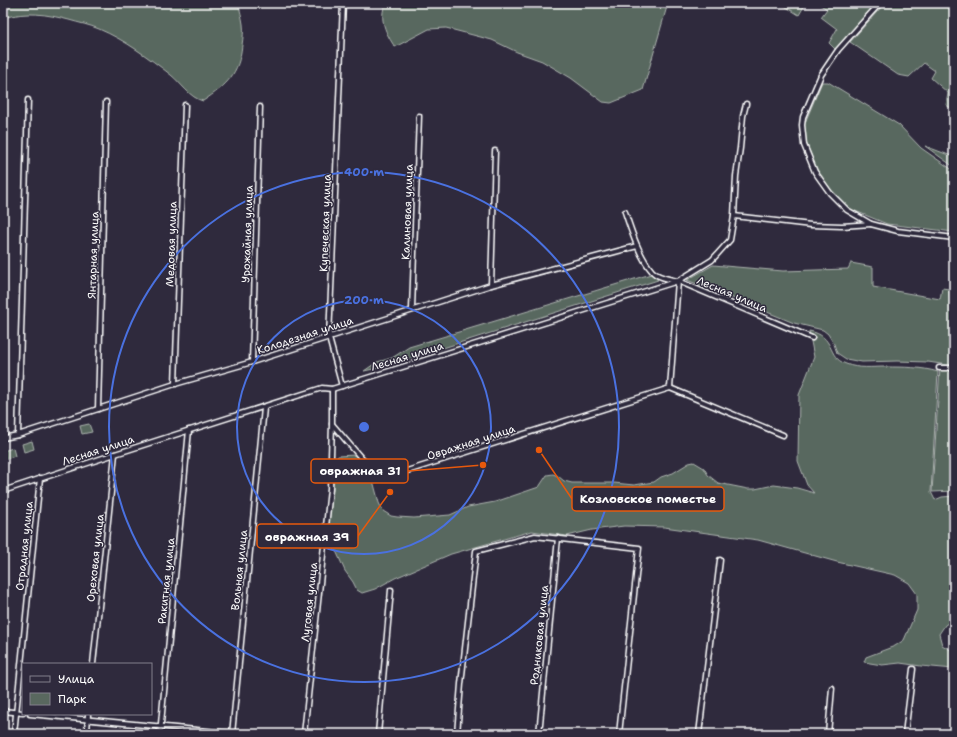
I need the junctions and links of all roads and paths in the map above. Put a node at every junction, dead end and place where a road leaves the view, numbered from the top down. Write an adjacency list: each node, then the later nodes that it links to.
1 (343, 3): 18 (street, Купеческая улица)
2 (880, 3): 12 (street)
3 (28, 100): 31 (street)
4 (106, 102): 28 (street, Янтарная улица)
5 (746, 104): 11 (street)
6 (185, 105): 23 (street, Медовая улица)
7 (260, 107): 20 (street, Урожайная улица)
8 (419, 116): 17 (street, Калиновая улица)
9 (495, 151): 16 (street)
10 (625, 212): 14 (street)
11 (734, 216): 12 (street); 15 (street)
12 (871, 224): 13 (street)
13 (954, 238)
14 (637, 246): 15 (street); 16 (street, Колодезная улица)
15 (678, 281): 19 (street, Лесная улица); 24 (street, Лесная улица); 25 (street)
16 (491, 285): 17 (street, Колодезная улица)
17 (412, 309): 18 (street, Колодезная улица)
18 (329, 338): 20 (street, Колодезная улица); 24 (street, Купеческая улица)
19 (812, 338)
20 (252, 362): 23 (street, Колодезная улица)
21 (939, 368): 22 (street)
22 (954, 368)
23 (175, 384): 28 (street, Колодезная улица)
24 (342, 386): 26 (street, Лесная улица)
25 (670, 388): 29 (street, Овражная улица); 32 (street)
26 (332, 389): 27 (street, Лесная улица); 29 (street)
27 (264, 408): 30 (street, Лесная улица); 53 (street, Вольная улица)
28 (98, 409): 31 (street, Колодезная улица)
29 (332, 424): 55 (street, Луговая улица)
30 (190, 430): 34 (street, Лесная улица); 49 (street, Ракитная улица)
31 (18, 435): 33 (street, Колодезная улица)
32 (783, 435)
33 (3, 438)
34 (115, 454): 35 (street, Лесная улица); 40 (street, Ореховая улица)
35 (40, 478): 36 (street, Лесная улица); 44 (street, Отрадная улица)
36 (3, 491)
37 (558, 538): 57 (street); 58 (street, Родниковая улица); 59 (street)
38 (720, 560): 60 (street)
39 (391, 590): 56 (street)
40 (94, 663)
41 (913, 669): 62 (street)
42 (832, 688): 61 (street)
43 (3, 712): 44 (street)
44 (16, 713): 45 (street); 50 (street, Отрадная улица)
45 (22, 713)
46 (42, 715): 48 (street)
47 (88, 715): 48 (street)
48 (88, 719): 49 (street); 51 (street)
49 (160, 727): 52 (street, Ракитная улица); 53 (street)
50 (14, 734)
51 (87, 734)
52 (160, 734)
53 (232, 734): 54 (street)
54 (238, 734)
55 (304, 734)
56 (378, 734)
57 (457, 734)
58 (539, 734)
59 (619, 734)
60 (699, 734)
61 (828, 734)
62 (905, 734)

